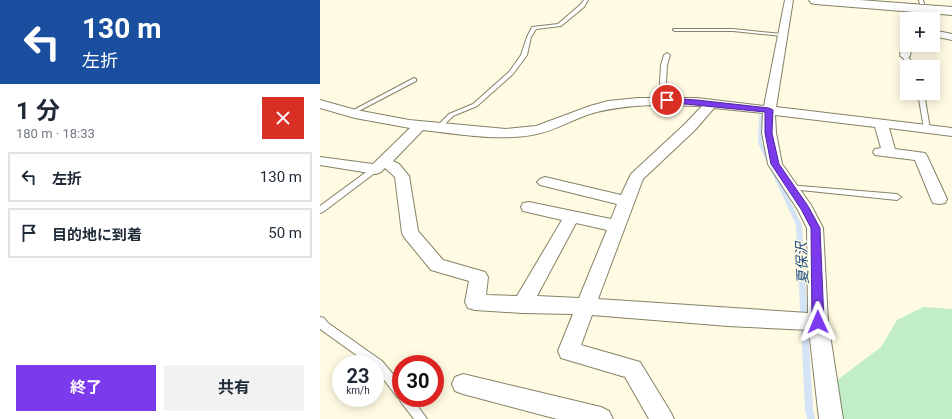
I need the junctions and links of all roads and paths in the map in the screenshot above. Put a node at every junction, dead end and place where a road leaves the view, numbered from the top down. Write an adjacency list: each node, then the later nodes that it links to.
1 (586, 0): 25 (lane)
2 (789, 0): 10 (street)
3 (815, 0): 7 (highway)
4 (882, 0): 5 (highway)
5 (922, 2): 6 (highway)
6 (952, 6)
7 (952, 11)
8 (675, 30): 10 (lane)
9 (940, 34): 11 (street)
10 (782, 35): 21 (street)
11 (952, 37)
12 (906, 52): 14 (street)
13 (667, 54): 17 (lane)
14 (905, 56): 15 (lane)
15 (908, 60)
16 (414, 80): 22 (lane)
17 (662, 100): 20 (street); 25 (street)
18 (921, 100): 26 (lane)
19 (320, 104): 22 (street)
20 (711, 104): 21 (street); 34 (street)
21 (769, 110): 23 (street); 31 (street)
22 (351, 113): 24 (street)
23 (881, 123): 26 (street); 33 (street)
24 (419, 126): 25 (street); 29 (street)
25 (438, 128)
26 (927, 129): 27 (street)
27 (952, 132)
28 (320, 161): 29 (street)
29 (380, 165): 36 (lane); 39 (street)
30 (545, 182): 34 (street)
31 (791, 187): 32 (lane); 42 (street)
32 (897, 197)
33 (939, 200)
34 (626, 201): 38 (street)
35 (529, 206): 37 (street)
36 (320, 210)
37 (572, 216): 38 (street); 39 (street)
38 (616, 226): 40 (street)
39 (522, 305): 40 (street)
40 (585, 306): 42 (street); 48 (street)
41 (320, 321): 43 (lane)
42 (818, 322): 49 (street)
43 (392, 382)
44 (463, 384): 47 (street)
45 (412, 407): 46 (lane)
46 (421, 419)
47 (601, 419)
48 (662, 419)
49 (831, 419)

